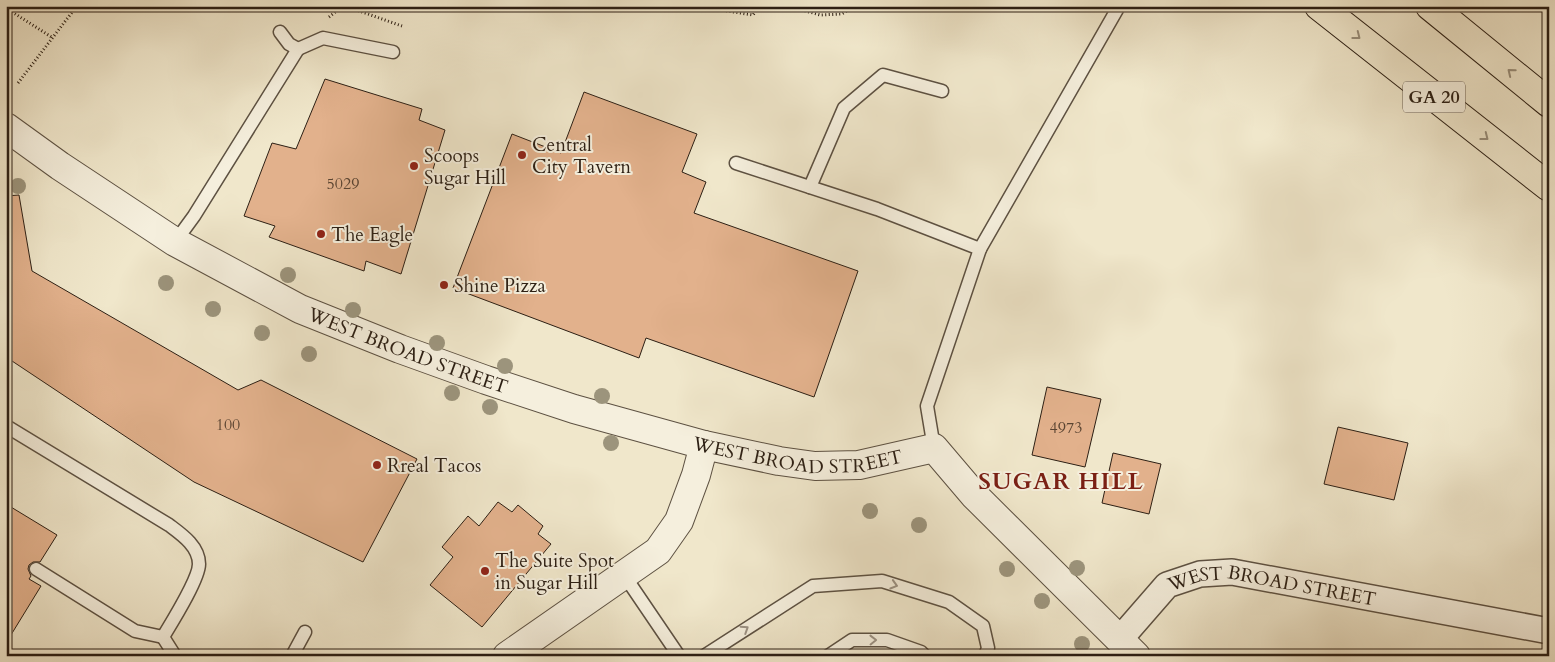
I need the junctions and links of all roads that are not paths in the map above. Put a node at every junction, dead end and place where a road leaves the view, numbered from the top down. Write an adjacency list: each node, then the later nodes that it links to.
1 (1119, 6): 14 (lane)
2 (1319, 6): 11 (highway, GA 20, one-way to 11)
3 (1430, 6): 8 (highway, one-way to 3)
4 (280, 32): 5 (lane)
5 (298, 49): 6 (lane); 13 (lane)
6 (393, 52)
7 (942, 91): 12 (lane)
8 (1549, 103)
9 (6, 127): 13 (street, WEST BROAD STREET)
10 (736, 163): 12 (lane)
11 (1549, 187)
12 (810, 188): 14 (lane)
13 (176, 242): 16 (street, WEST BROAD STREET)
14 (980, 249): 17 (lane)
15 (6, 426): 22 (lane)
16 (704, 445): 17 (street, WEST BROAD STREET); 19 (street)
17 (934, 448): 23 (street, WEST BROAD STREET)
18 (36, 568): 22 (lane)
19 (624, 575): 26 (street); 27 (lane)
20 (1549, 631): 23 (street, WEST BROAD STREET)
21 (305, 632): 25 (lane)
22 (163, 637): 24 (lane)
23 (1128, 647)
24 (175, 656)
25 (292, 656)
26 (507, 656)
27 (679, 656)
28 (704, 656): 31 (lane, one-way to 31)
29 (828, 656): 30 (lane, one-way to 30)
30 (925, 656)
31 (985, 656)

